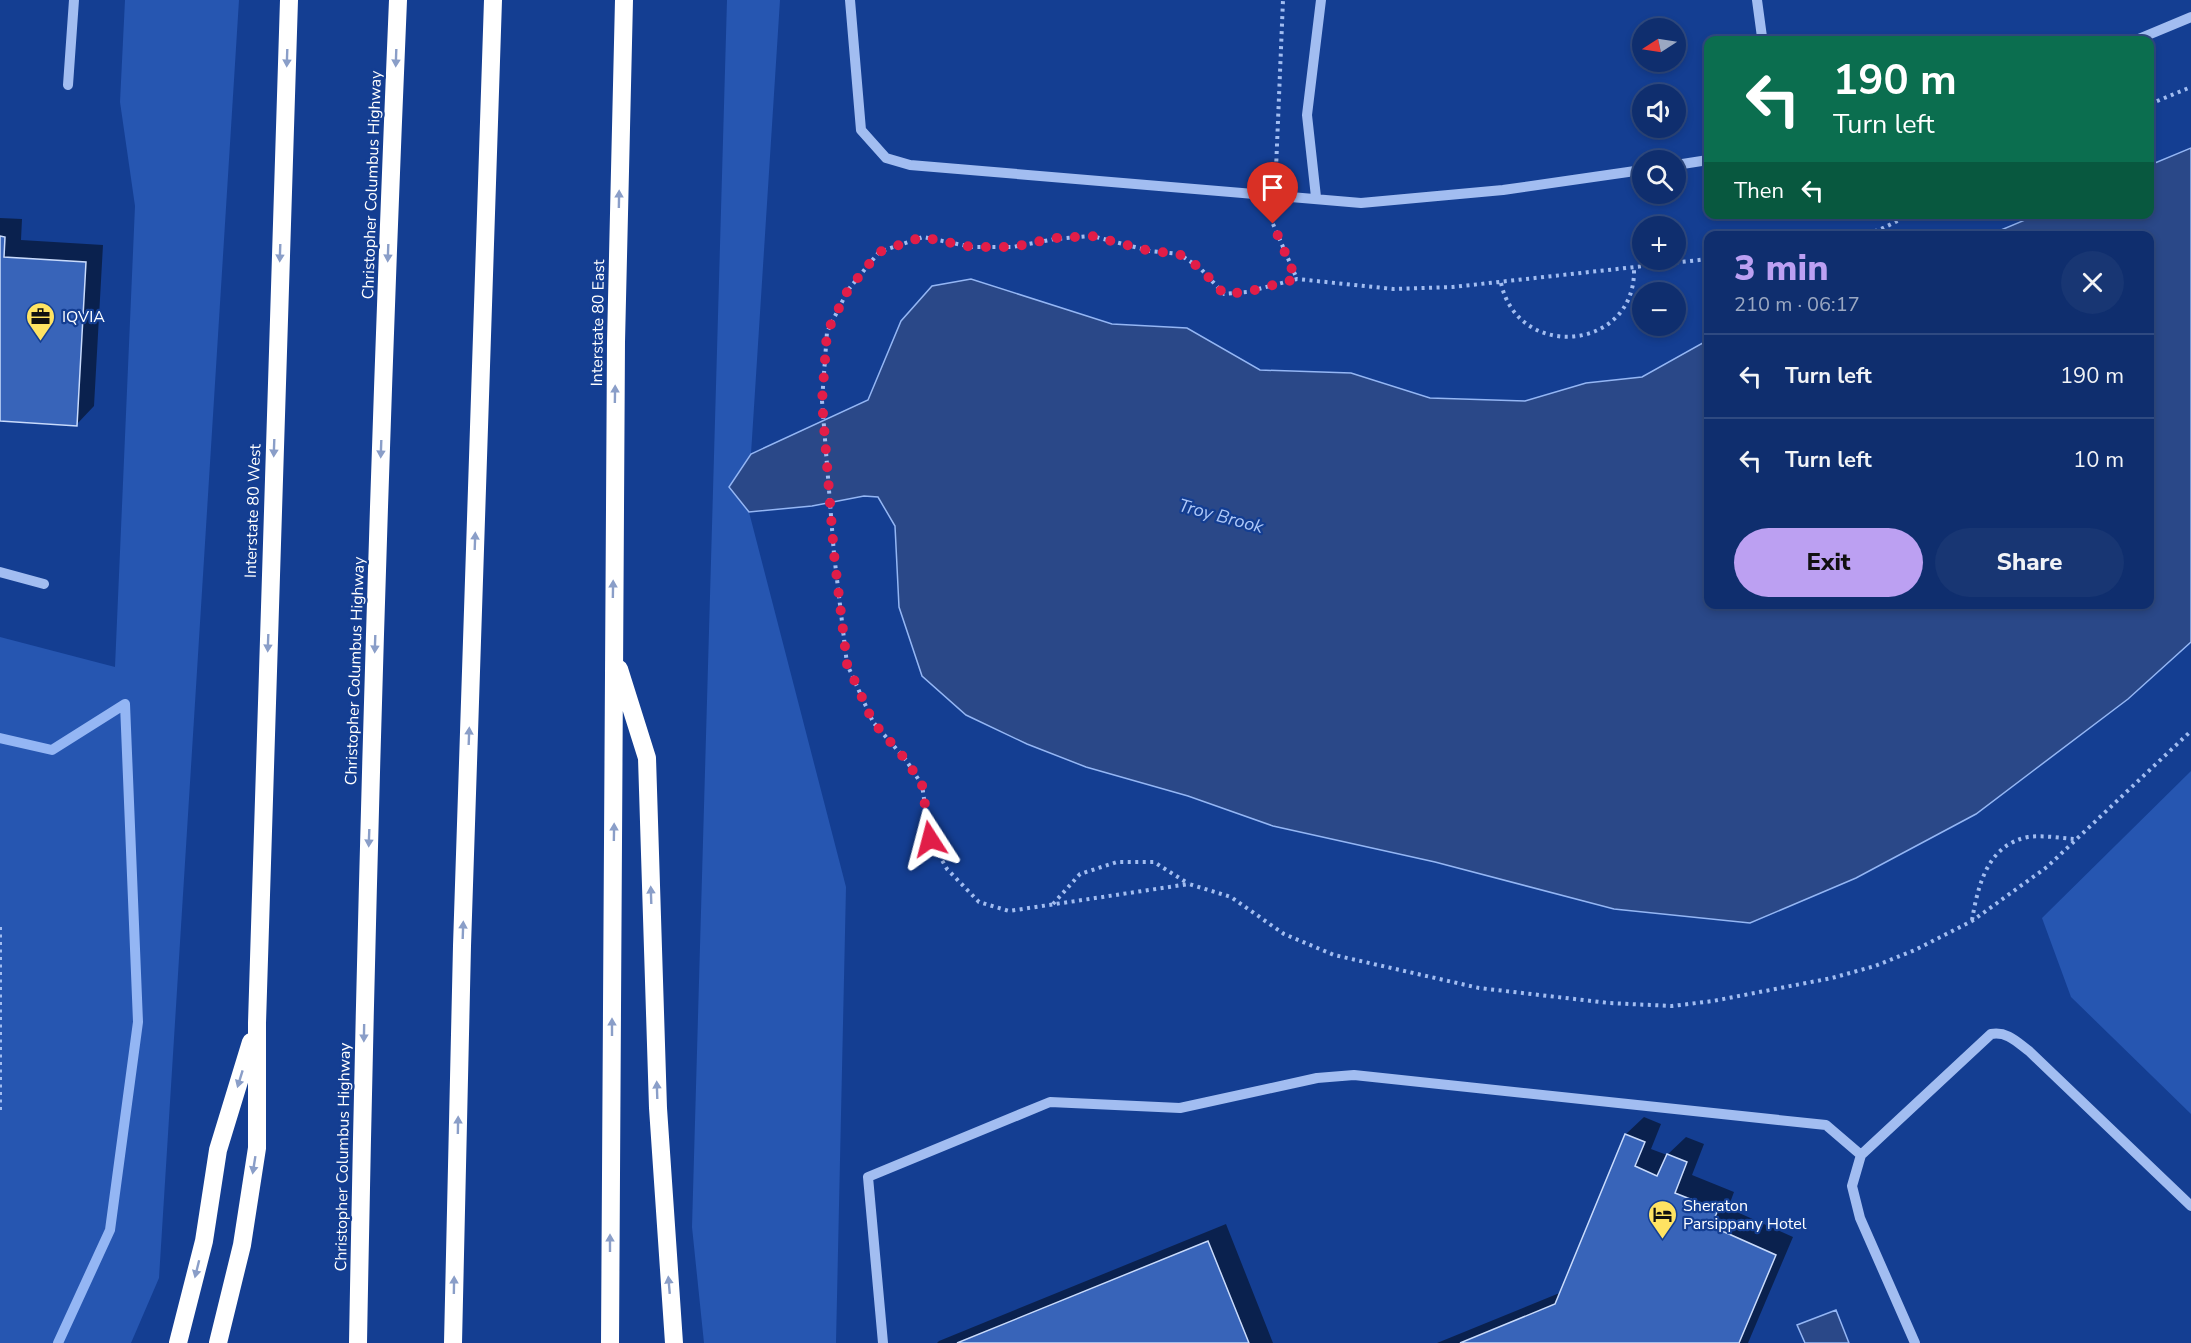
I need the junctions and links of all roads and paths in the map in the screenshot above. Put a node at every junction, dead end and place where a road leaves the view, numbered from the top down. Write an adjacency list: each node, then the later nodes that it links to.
1 (74, 0): 13 (lane)
2 (289, 0): 39 (highway, Interstate 80 West, one-way to 39)
3 (398, 0): 45 (highway, Christopher Columbus Highway, one-way to 45)
4 (492, 0): 46 (highway, one-way to 4)
5 (624, 0): 32 (highway, Interstate 80 East, one-way to 5)
6 (850, 0): 20 (lane)
7 (1283, 0): 18 (path)
8 (1321, 0): 20 (lane)
9 (1757, 0): 11 (lane)
10 (2191, 17): 12 (lane)
11 (1762, 36)
12 (2146, 36)
13 (68, 85)
14 (2191, 87): 15 (path)
15 (2154, 102)
16 (1704, 161): 17 (lane)
17 (1686, 163)
18 (1276, 169)
19 (1632, 171): 20 (lane)
20 (1316, 197)
21 (1900, 219): 23 (path)
22 (1273, 224): 28 (path)
23 (1872, 231)
24 (1704, 260): 25 (path)
25 (1686, 262)
26 (1632, 269): 29 (path)
27 (1634, 270): 29 (path)
28 (1296, 279): 29 (path); 36 (path)
29 (1501, 283)
30 (0, 572): 31 (lane)
31 (44, 584)
32 (613, 648): 47 (highway, Interstate 80 East, one-way to 32); 48 (highway, one-way to 32)
33 (2191, 731): 34 (path)
34 (2075, 839): 37 (path); 37 (path)
35 (1189, 884): 36 (path); 36 (path); 37 (path)
36 (1053, 905)
37 (1972, 921)
38 (0, 927): 40 (path)
39 (257, 1023): 43 (highway, one-way to 43); 44 (highway, one-way to 44)
40 (0, 1112)
41 (1861, 1155): 42 (lane); 49 (lane); 50 (lane)
42 (2191, 1206)
43 (178, 1343)
44 (218, 1343)
45 (358, 1343)
46 (453, 1343)
47 (610, 1343)
48 (674, 1343)
49 (883, 1343)
50 (1915, 1343)

